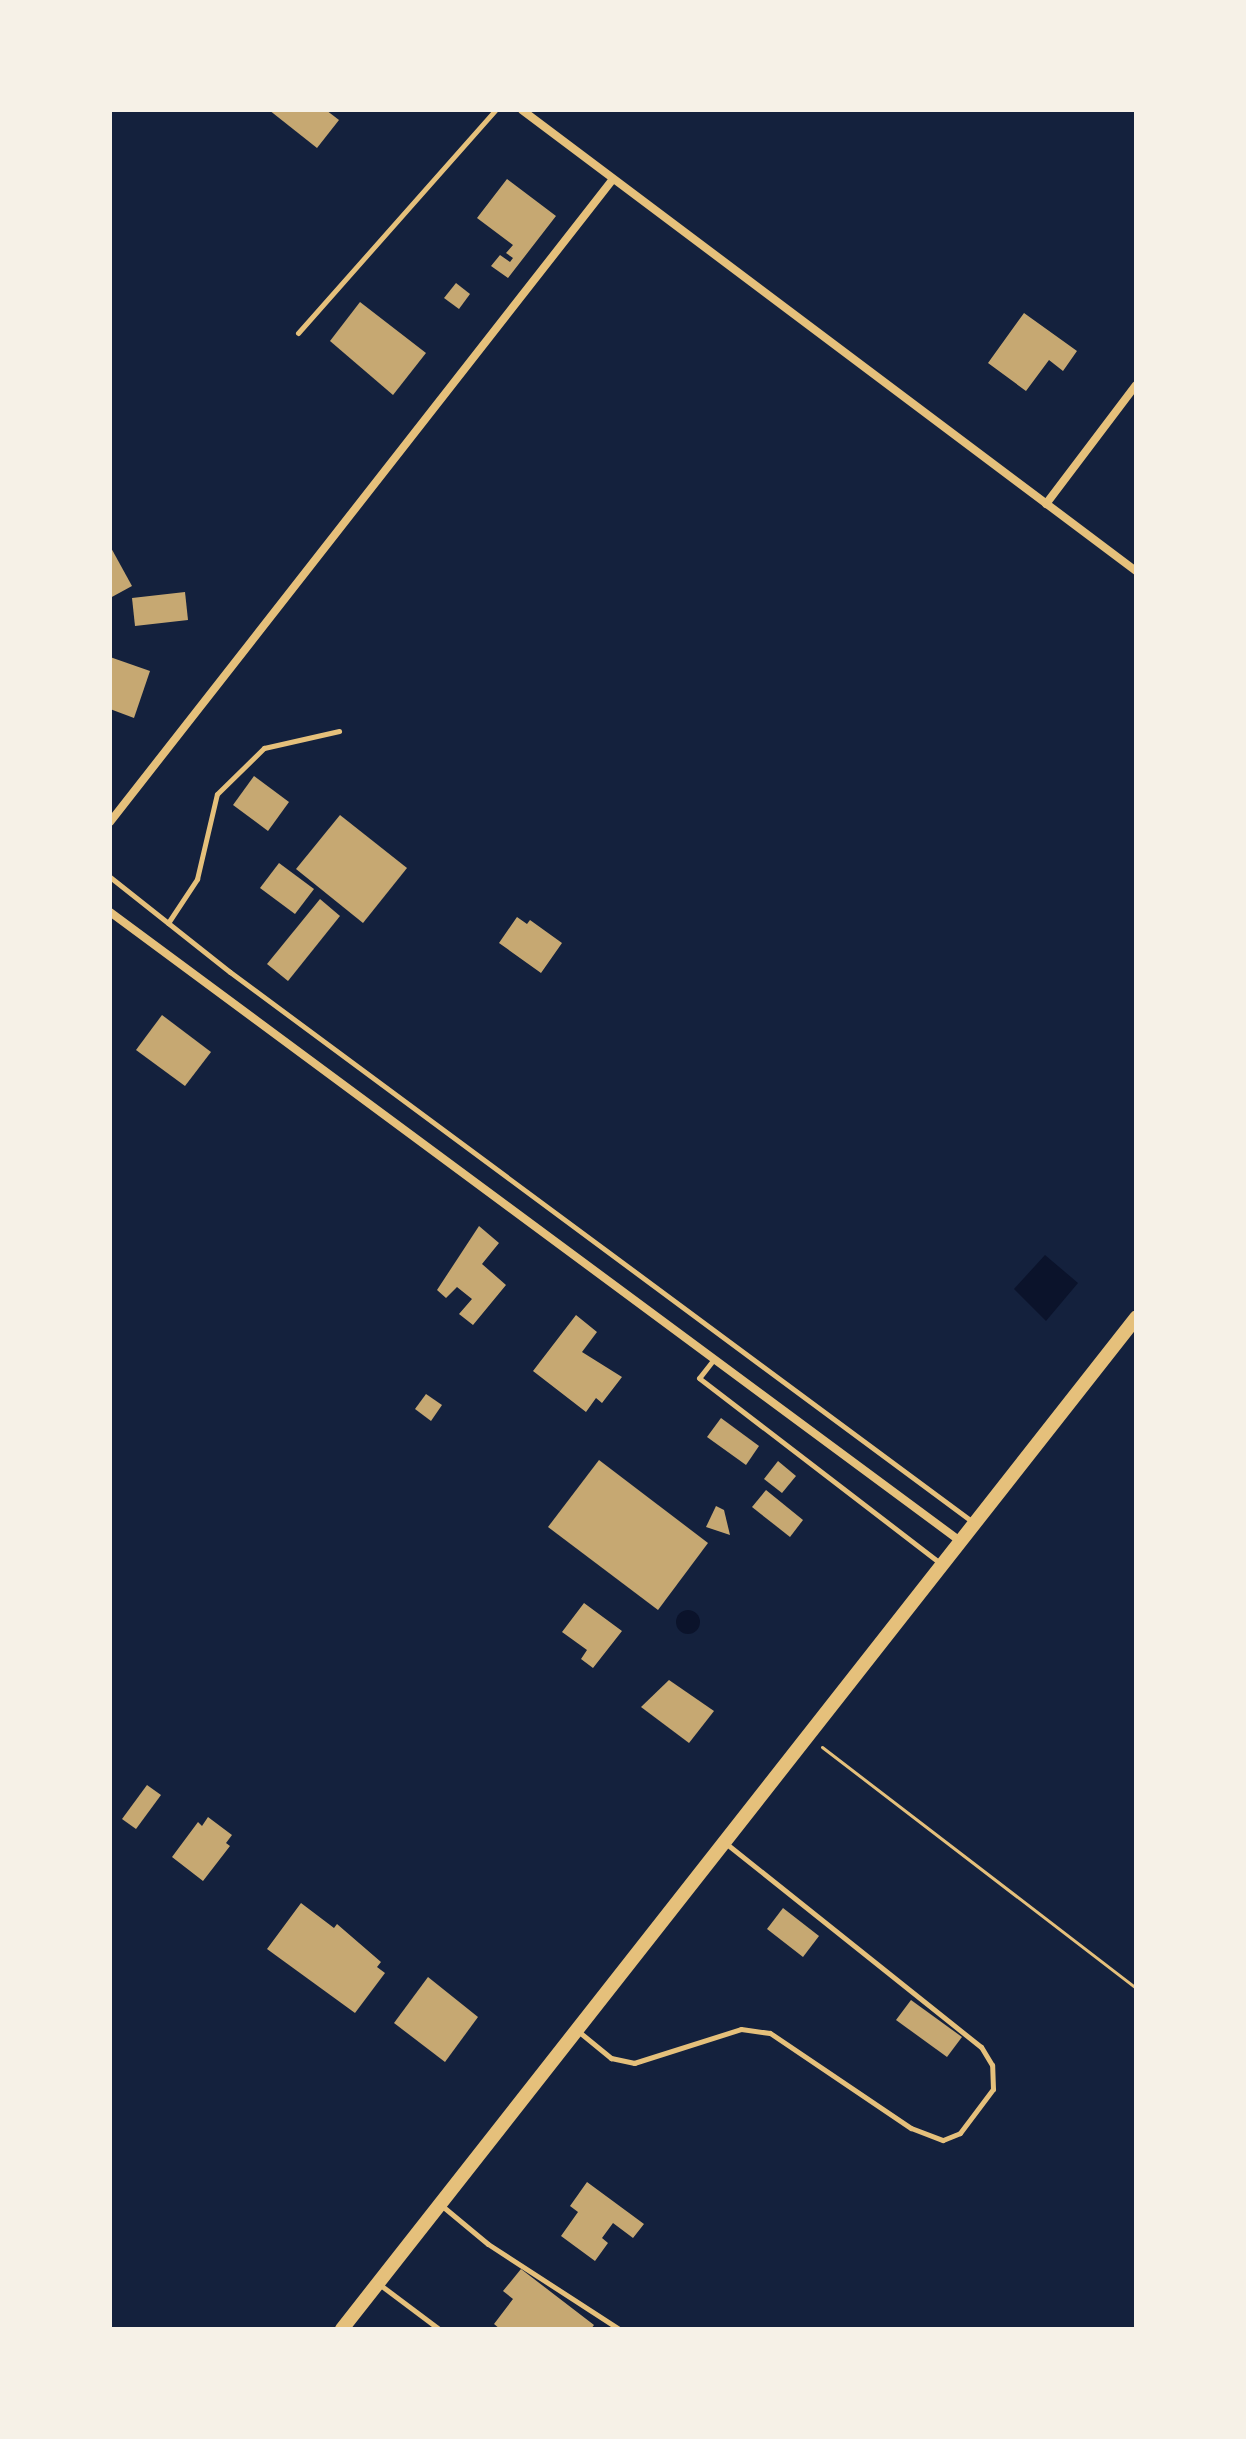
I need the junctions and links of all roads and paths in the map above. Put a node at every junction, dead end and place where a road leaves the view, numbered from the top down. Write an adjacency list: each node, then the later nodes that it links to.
1 (495, 110): 4 (lane)
2 (522, 110): 3 (street)
3 (613, 179): 6 (street); 9 (street)
4 (298, 333)
5 (1136, 385): 6 (street)
6 (1046, 504): 7 (street)
7 (1136, 571)
8 (339, 731): 12 (lane)
9 (110, 822)
10 (110, 877): 12 (lane)
11 (110, 912): 14 (street)
12 (168, 923): 15 (lane)
13 (1136, 1318): 15 (main road)
14 (714, 1358): 16 (street); 17 (lane)
15 (975, 1523): 16 (main road)
16 (960, 1541): 17 (main road)
17 (942, 1565): 18 (main road)
18 (808, 1736): 19 (main road); 20 (path)
19 (724, 1843): 21 (main road); 21 (lane)
20 (1136, 1988)
21 (577, 2030): 22 (main road)
22 (440, 2204): 23 (main road); 26 (lane)
23 (378, 2283): 24 (main road); 25 (lane)
24 (342, 2329)
25 (439, 2329)
26 (619, 2329)

